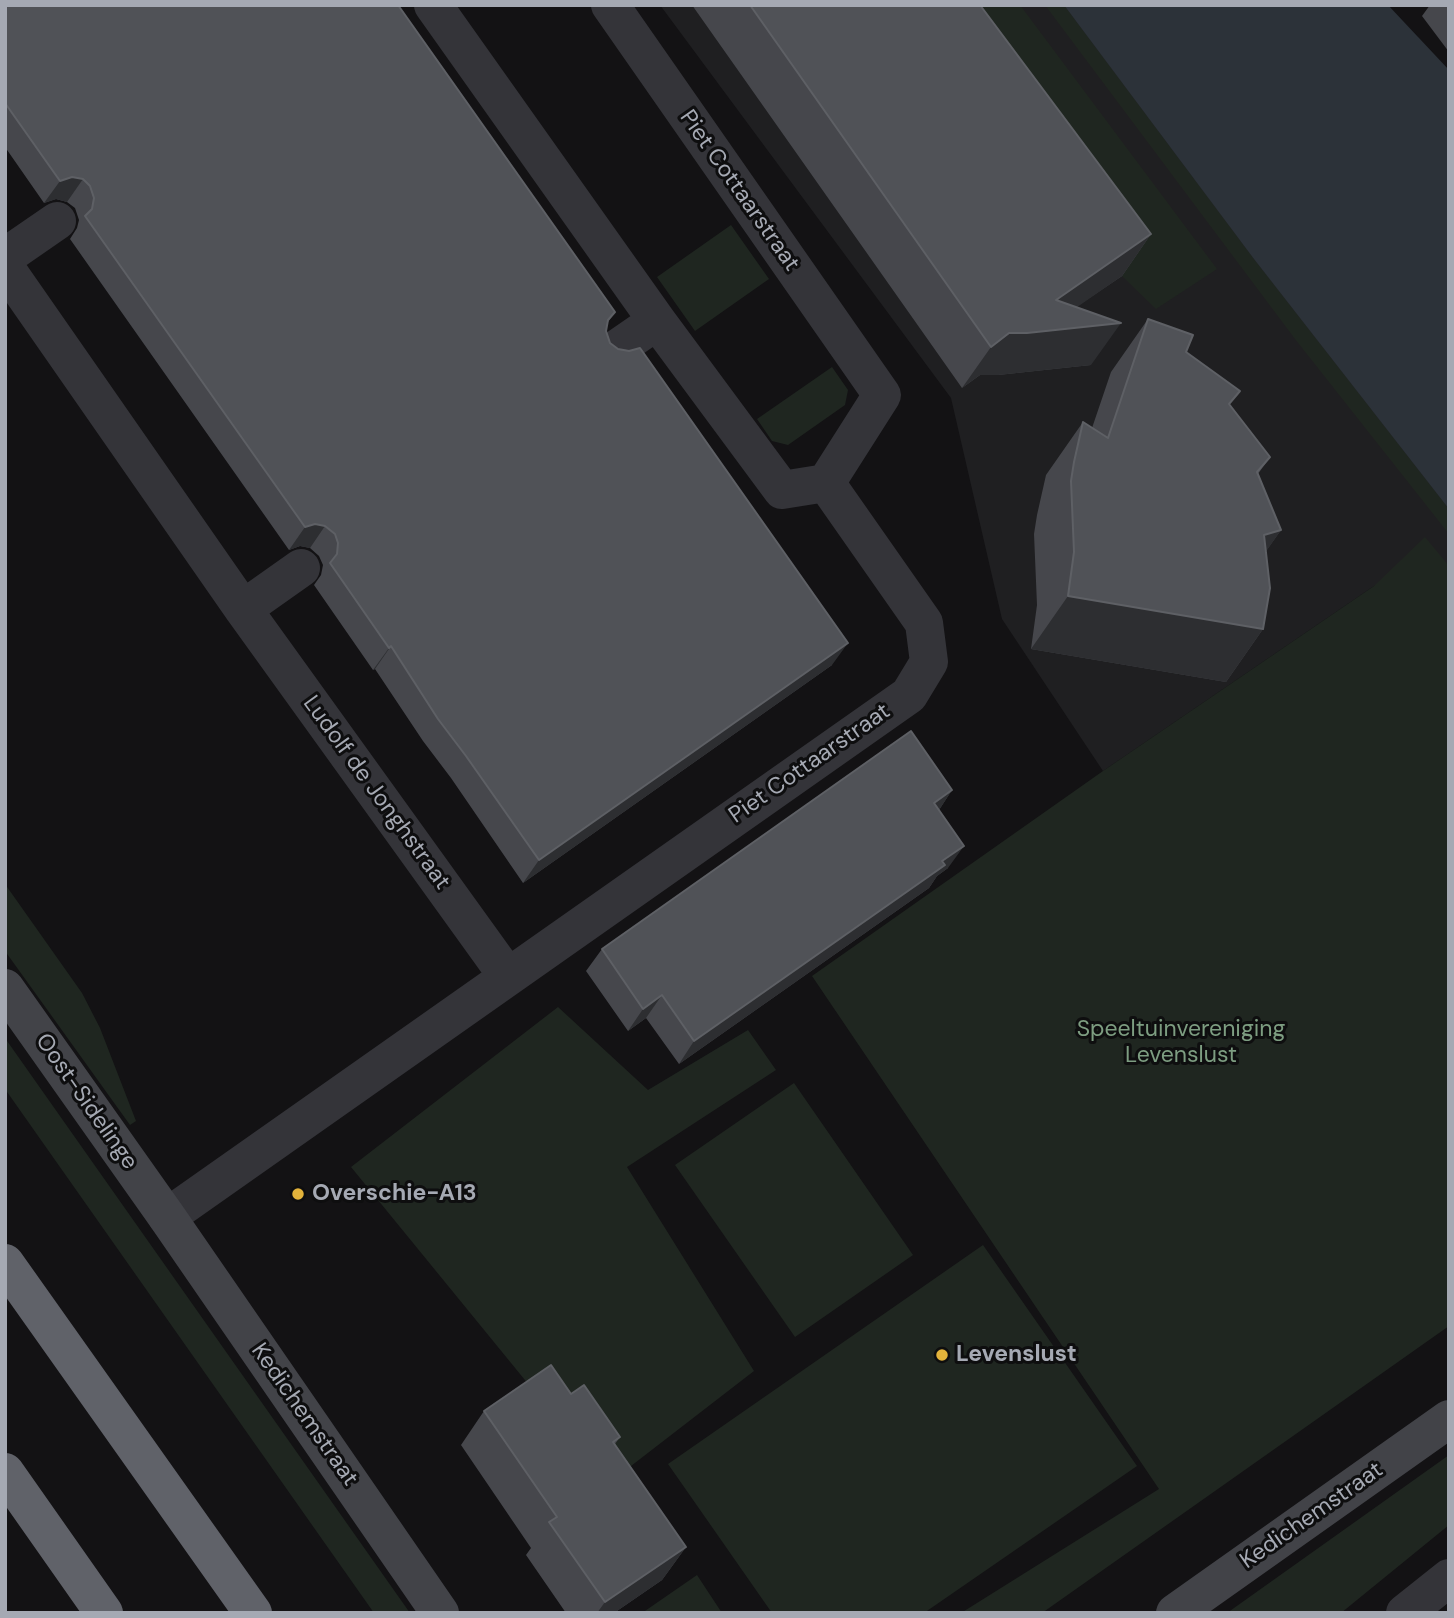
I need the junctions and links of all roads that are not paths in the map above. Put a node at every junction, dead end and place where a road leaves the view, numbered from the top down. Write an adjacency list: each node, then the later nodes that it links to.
1 (433, 5): 6 (street)
2 (610, 5): 8 (street, Piet Cottaarstraat)
3 (57, 221): 4 (street)
4 (5, 257)
5 (5, 267): 10 (street, Ludolf de Jonghstraat)
6 (657, 321): 7 (street); 8 (street)
7 (612, 352)
8 (826, 483): 11 (street, Piet Cottaarstraat)
9 (301, 568): 10 (street)
10 (243, 609): 11 (street, Ludolf de Jonghstraat)
11 (508, 977): 13 (street)
12 (5, 988): 13 (street, Oost-Sidelinge)
13 (167, 1217): 20 (street, Kedichemstraat)
14 (5, 1263): 19 (highway)
15 (1449, 1419): 21 (street, Kedichemstraat)
16 (5, 1472): 18 (highway)
17 (1449, 1578): 22 (street)
18 (104, 1613)
19 (253, 1613)
20 (440, 1613)
21 (1175, 1613)
22 (1405, 1613)

